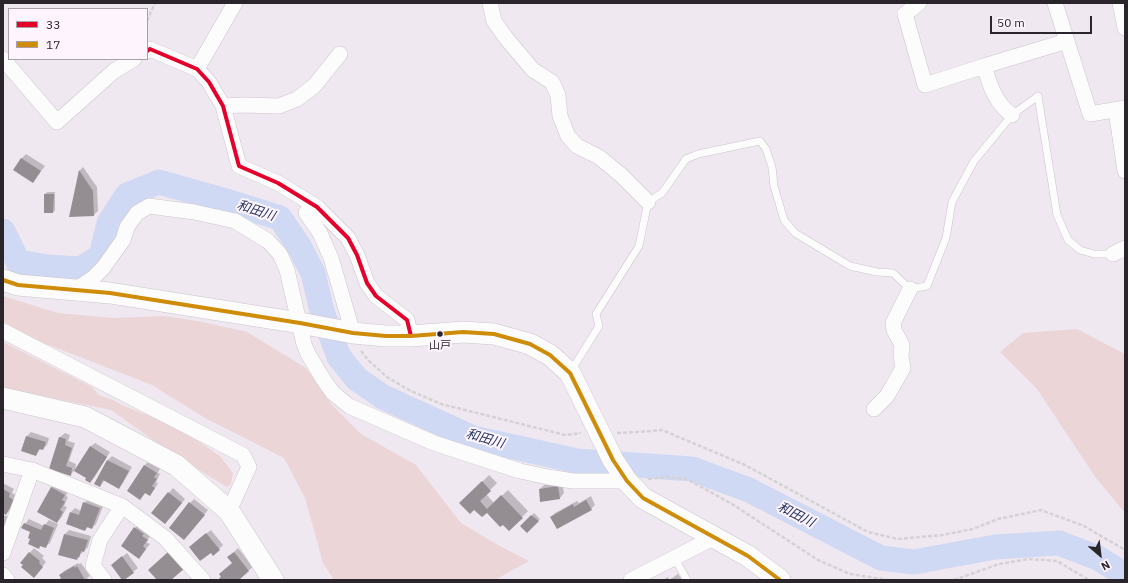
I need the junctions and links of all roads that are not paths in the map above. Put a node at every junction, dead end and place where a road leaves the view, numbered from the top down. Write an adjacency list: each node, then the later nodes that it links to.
1 (235, 3): 13 (street)
2 (490, 3): 18 (street)
3 (919, 3): 12 (street)
4 (1055, 3): 7 (street)
5 (1120, 3): 6 (street)
6 (1125, 28)
7 (1067, 41): 12 (street); 15 (street)
8 (148, 50): 13 (street)
9 (340, 54): 14 (street)
10 (3, 59): 11 (street)
11 (132, 60)
12 (984, 66): 16 (street)
13 (197, 69): 14 (street)
14 (223, 106): 27 (street)
15 (1120, 109): 17 (street)
16 (1012, 115): 20 (lane); 22 (lane)
17 (1125, 171)
18 (648, 202): 22 (lane); 28 (lane)
19 (306, 213): 26 (street)
20 (1119, 251)
21 (3, 280): 23 (main road)
22 (910, 289): 30 (street)
23 (76, 290): 24 (main road); 24 (street)
24 (302, 323): 26 (main road); 33 (street)
25 (3, 331): 35 (street)
26 (350, 333): 27 (main road)
27 (411, 336): 28 (main road)
28 (570, 372): 33 (main road)
29 (3, 398): 35 (main road)
30 (874, 409)
31 (3, 464): 32 (street)
32 (32, 470): 34 (street); 37 (street)
33 (627, 481): 36 (main road)
34 (122, 506): 41 (street); 42 (street)
35 (229, 511): 43 (main road)
36 (715, 536): 38 (street); 46 (main road)
37 (3, 553)
38 (674, 557): 44 (street); 45 (lane)
39 (3, 575): 40 (street)
40 (7, 580)
41 (104, 580)
42 (203, 580)
43 (273, 580)
44 (630, 580)
45 (686, 580)
46 (780, 580)

